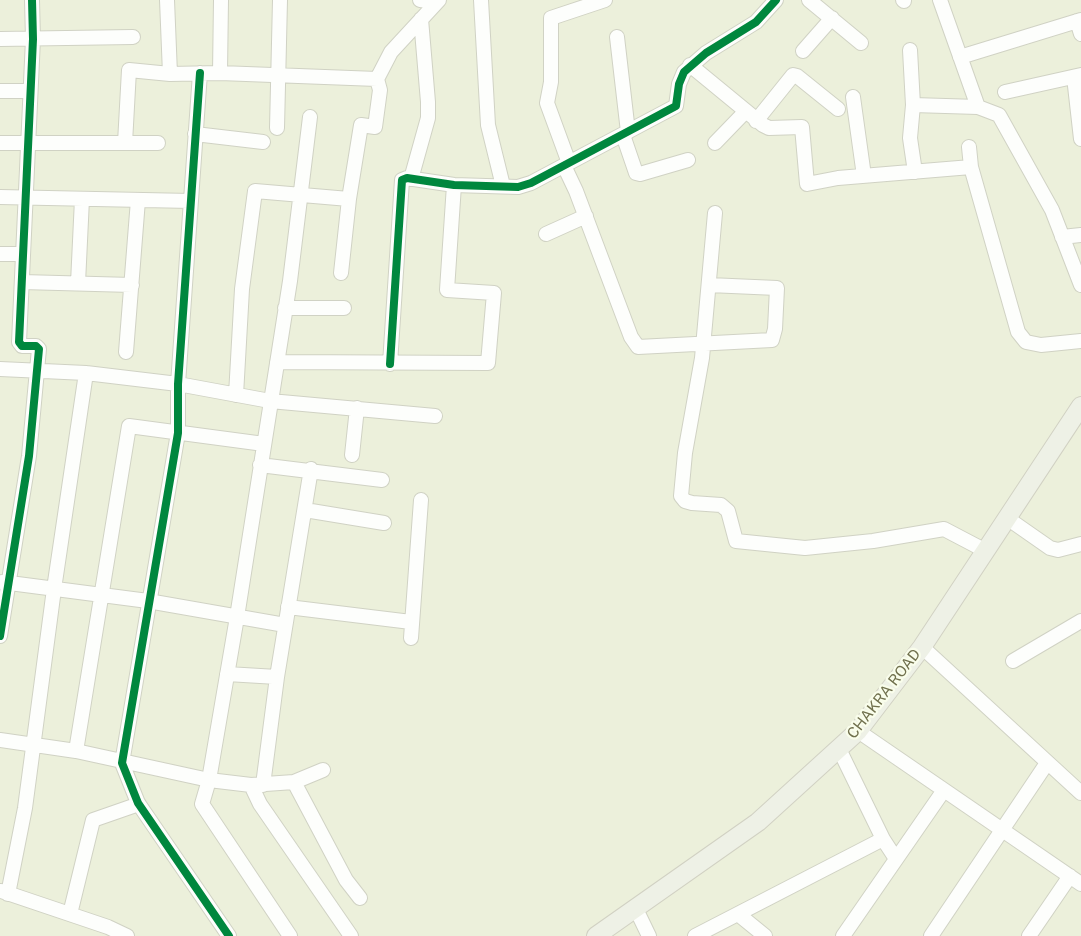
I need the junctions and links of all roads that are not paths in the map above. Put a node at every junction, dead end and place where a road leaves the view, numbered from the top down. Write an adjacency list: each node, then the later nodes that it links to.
1 (32, 0): 18 (street)
2 (167, 0): 26 (street)
3 (221, 0): 25 (street)
4 (280, 0): 27 (street)
5 (420, 0): 11 (street)
6 (481, 0): 57 (street)
7 (605, 0): 52 (street)
8 (776, 0): 23 (street)
9 (810, 0): 12 (street)
10 (940, 0): 22 (street)
11 (438, 1): 13 (street)
12 (832, 18): 19 (street); 21 (street)
13 (421, 19): 29 (street); 55 (street)
14 (1080, 25): 22 (street)
15 (133, 37): 18 (street)
16 (617, 37): 41 (street)
17 (0, 39): 18 (street)
18 (33, 39): 31 (street)
19 (861, 43)
20 (910, 50): 34 (street)
21 (804, 51)
22 (960, 57): 35 (street)
23 (690, 65): 37 (street); 41 (street)
24 (200, 73): 25 (street); 26 (street); 40 (street)
25 (220, 73): 27 (street)
26 (170, 74): 46 (street)
27 (278, 75): 29 (street); 39 (street)
28 (1077, 76): 32 (street); 42 (street)
29 (377, 79): 62 (street)
30 (0, 91): 31 (street)
31 (30, 91): 45 (street)
32 (1005, 92)
33 (852, 97): 54 (street)
34 (913, 105): 35 (street); 53 (street)
35 (978, 106): 69 (street)
36 (838, 109): 37 (street)
37 (751, 116): 48 (street); 54 (street)
38 (310, 117): 58 (street)
39 (278, 128)
40 (195, 134): 43 (street); 64 (street)
41 (626, 134): 50 (street); 52 (street)
42 (1081, 139)
43 (263, 142)
44 (0, 143): 45 (street)
45 (28, 143): 46 (street); 60 (street)
46 (125, 143): 47 (street)
47 (158, 143)
48 (715, 143)
49 (969, 147): 51 (street)
50 (688, 160)
51 (970, 167): 53 (street); 80 (street)
52 (568, 168): 57 (street); 66 (street)
53 (915, 172): 54 (street)
54 (864, 176)
55 (411, 179): 56 (street); 84 (street)
56 (454, 185): 57 (street); 84 (street)
57 (503, 186)
58 (300, 194): 62 (street); 78 (street); 89 (street)
59 (0, 197): 60 (street)
60 (26, 198): 61 (street); 71 (street)
61 (82, 199): 63 (street); 74 (street)
62 (348, 199): 72 (street)
63 (138, 200): 64 (street); 75 (street)
64 (191, 201): 88 (street)
65 (714, 212): 76 (street)
66 (586, 216): 67 (street); 81 (street)
67 (546, 234)
68 (1081, 235): 69 (street)
69 (1062, 237): 77 (street)
70 (0, 254): 71 (street)
71 (23, 254): 73 (street)
72 (341, 272)
73 (22, 282): 74 (street); 86 (street)
74 (78, 283): 75 (street)
75 (132, 285): 82 (street)
76 (709, 285): 81 (street); 81 (street)
77 (1081, 285)
78 (285, 308): 79 (street); 83 (street)
79 (344, 308)
80 (1081, 341)
81 (703, 345): 105 (street)
82 (126, 352)
83 (277, 362): 84 (street); 90 (street)
84 (390, 364)
85 (0, 369): 86 (street)
86 (37, 370): 87 (street); 106 (street)
87 (86, 373): 88 (street); 107 (street)
88 (178, 384): 89 (street); 94 (street)
89 (236, 395): 90 (street)
90 (270, 401): 91 (street); 95 (street)
91 (358, 408): 93 (street); 96 (street)
92 (1078, 415): 102 (main road, CHAKRA ROAD)
93 (435, 416)
94 (178, 433): 95 (street); 108 (street); 109 (street)
95 (264, 444): 97 (street)
96 (352, 455)
97 (260, 465): 98 (street); 111 (street)
98 (312, 469): 99 (street); 101 (street)
99 (382, 480)
100 (421, 500): 113 (street)
101 (305, 510): 103 (street); 110 (street)
102 (1008, 518): 104 (street); 105 (main road, CHAKRA ROAD)
103 (384, 523)
104 (1081, 544)
105 (986, 550): 117 (main road, CHAKRA ROAD)
106 (5, 583): 107 (street); 115 (street)
107 (54, 589): 108 (street); 123 (street)
108 (100, 595): 109 (street); 125 (street)
109 (148, 601): 111 (street); 126 (street)
110 (288, 606): 113 (street); 114 (street)
111 (237, 617): 114 (street); 119 (street)
112 (1081, 621): 118 (street)
113 (411, 622): 116 (street)
114 (285, 625): 120 (street)
115 (0, 636)
116 (411, 638)
117 (922, 647): 121 (main road, CHAKRA ROAD); 127 (street)
118 (1013, 661)
119 (227, 674): 120 (street); 129 (street)
120 (277, 677): 131 (street)
121 (858, 731): 124 (main road, CHAKRA ROAD); 132 (street)
122 (0, 740): 123 (street)
123 (32, 744): 125 (street); 139 (street)
124 (839, 749): 136 (street); 141 (main road, CHAKRA ROAD)
125 (76, 751): 126 (street)
126 (122, 763): 129 (street); 134 (street)
127 (1047, 763): 133 (street); 135 (street)
128 (323, 770): 130 (street)
129 (209, 780): 131 (street); 146 (street)
130 (294, 782): 131 (street); 140 (street)
131 (257, 785): 147 (street)
132 (944, 790): 135 (street); 137 (street)
133 (1081, 793)
134 (139, 804): 142 (street); 145 (street)
135 (1003, 830): 138 (street); 153 (street)
136 (883, 839): 137 (street); 143 (street)
137 (896, 859): 152 (street)
138 (1076, 880): 154 (street)
139 (4, 892): 142 (street)
140 (360, 898)
141 (635, 907): 148 (main road, CHAKRA ROAD); 149 (street)
142 (70, 914): 144 (street)
143 (738, 914): 150 (street); 151 (street)
144 (126, 936)
145 (229, 936)
146 (290, 936)
147 (351, 936)
148 (596, 936)
149 (649, 936)
150 (695, 936)
151 (765, 936)
152 (843, 936)
153 (931, 936)
154 (1029, 936)

